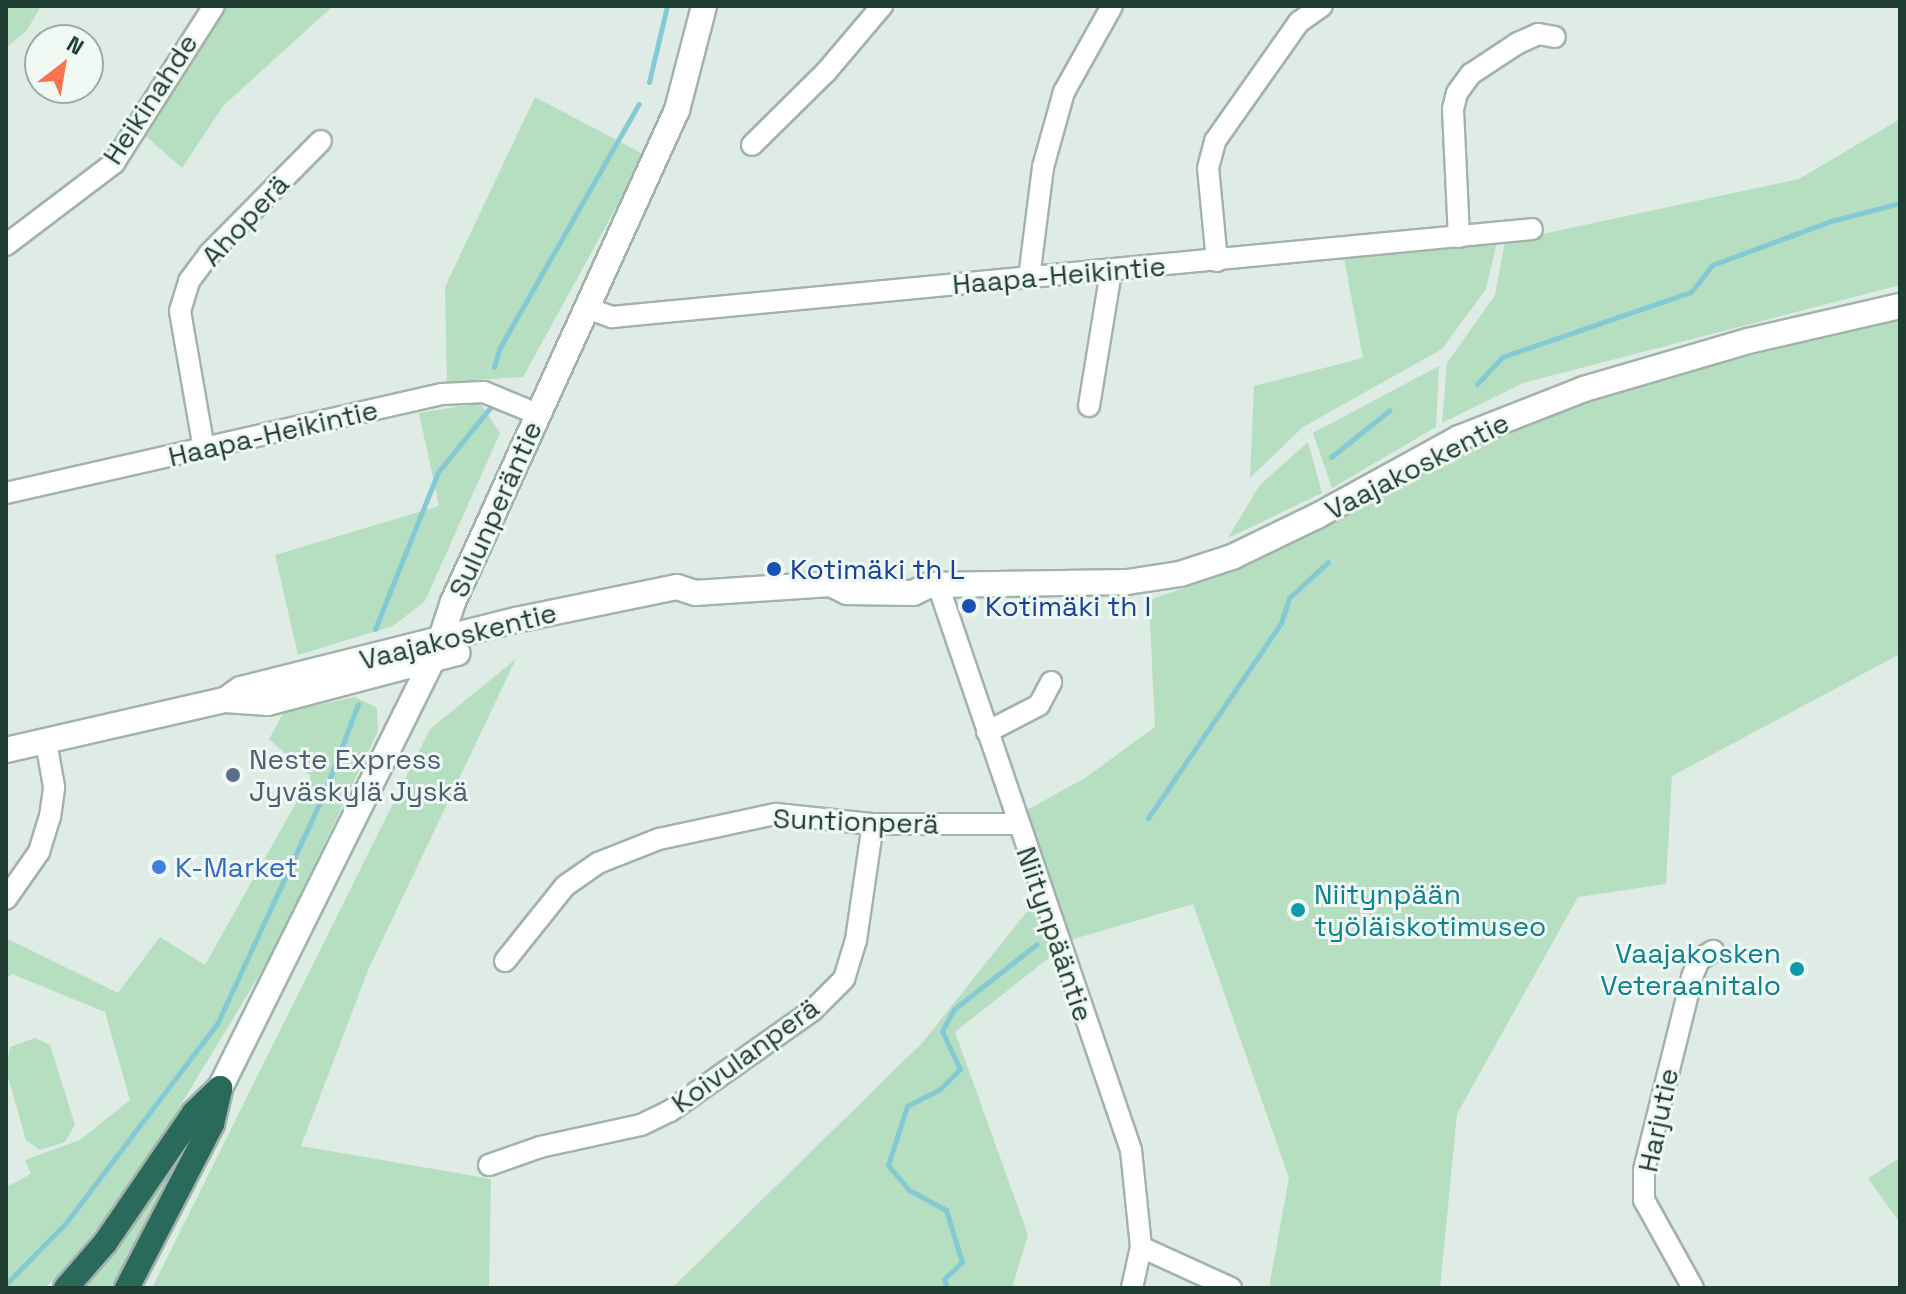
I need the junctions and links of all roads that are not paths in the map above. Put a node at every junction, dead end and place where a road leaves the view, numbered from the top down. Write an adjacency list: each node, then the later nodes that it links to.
1 (214, 6): 11 (street, Heikinahde)
2 (704, 6): 16 (main road, Sulunperäntie)
3 (882, 6): 8 (street)
4 (1112, 6): 14 (street)
5 (1322, 6): 12 (street)
6 (1555, 37): 10 (street)
7 (321, 141): 19 (street, Ahoperä)
8 (752, 145)
9 (1532, 229): 10 (street, Haapa-Heikintie)
10 (1459, 237): 12 (street, Haapa-Heikintie)
11 (6, 245)
12 (1217, 261): 13 (street, Haapa-Heikintie)
13 (1111, 271): 14 (street, Haapa-Heikintie); 17 (street)
14 (1029, 278): 16 (street, Haapa-Heikintie)
15 (1900, 306): 21 (main road, Vaajakoskentie)
16 (587, 308): 18 (main road, Sulunperäntie)
17 (1089, 406)
18 (537, 414): 19 (street, Haapa-Heikintie); 22 (main road, Sulunperäntie)
19 (204, 449): 20 (street, Haapa-Heikintie)
20 (6, 493)
21 (934, 585): 22 (main road, Vaajakoskentie); 24 (street, Niitynpääntie)
22 (436, 650): 25 (main road, Vaajakoskentie); 32 (main road, Sulunperäntie)
23 (1051, 682): 24 (street)
24 (987, 732): 28 (street, Niitynpääntie)
25 (46, 741): 26 (main road, Vaajakoskentie); 29 (street)
26 (6, 750)
27 (873, 824): 28 (street, Suntionperä); 31 (street, Suntionperä); 33 (street, Koivulanperä)
28 (1017, 824): 34 (street, Niitynpääntie)
29 (6, 899)
30 (1713, 951): 39 (street, Harjutie)
31 (505, 961)
32 (220, 1088): 35 (highway); 36 (highway)
33 (489, 1165)
34 (1141, 1247): 37 (street, Niitynpääntie); 38 (street)
35 (66, 1288)
36 (127, 1288)
37 (1132, 1288)
38 (1231, 1288)
39 (1693, 1288)

